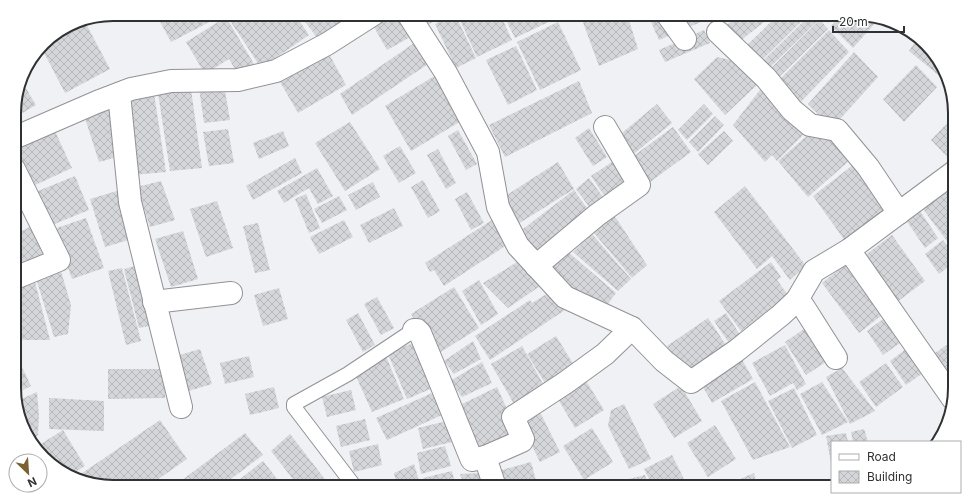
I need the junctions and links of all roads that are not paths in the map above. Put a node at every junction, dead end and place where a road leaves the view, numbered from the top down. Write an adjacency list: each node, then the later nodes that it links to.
1 (363, 21): 6 (street)
2 (413, 21): 13 (street)
3 (672, 21): 5 (street)
4 (718, 32): 11 (street)
5 (685, 38)
6 (119, 94): 8 (street); 17 (street)
7 (605, 127): 13 (street)
8 (21, 135)
9 (948, 176): 11 (street)
10 (21, 183): 14 (street)
11 (899, 213): 12 (street)
12 (849, 250): 16 (street); 21 (street)
13 (536, 266): 18 (street)
14 (21, 276)
15 (230, 293): 17 (street)
16 (797, 300): 18 (street); 20 (street)
17 (154, 302): 22 (street)
18 (632, 328): 23 (street)
19 (414, 330): 23 (street); 24 (lane)
20 (836, 358)
21 (948, 393)
22 (181, 407)
23 (486, 457): 25 (street)
24 (350, 480)
25 (493, 480)

